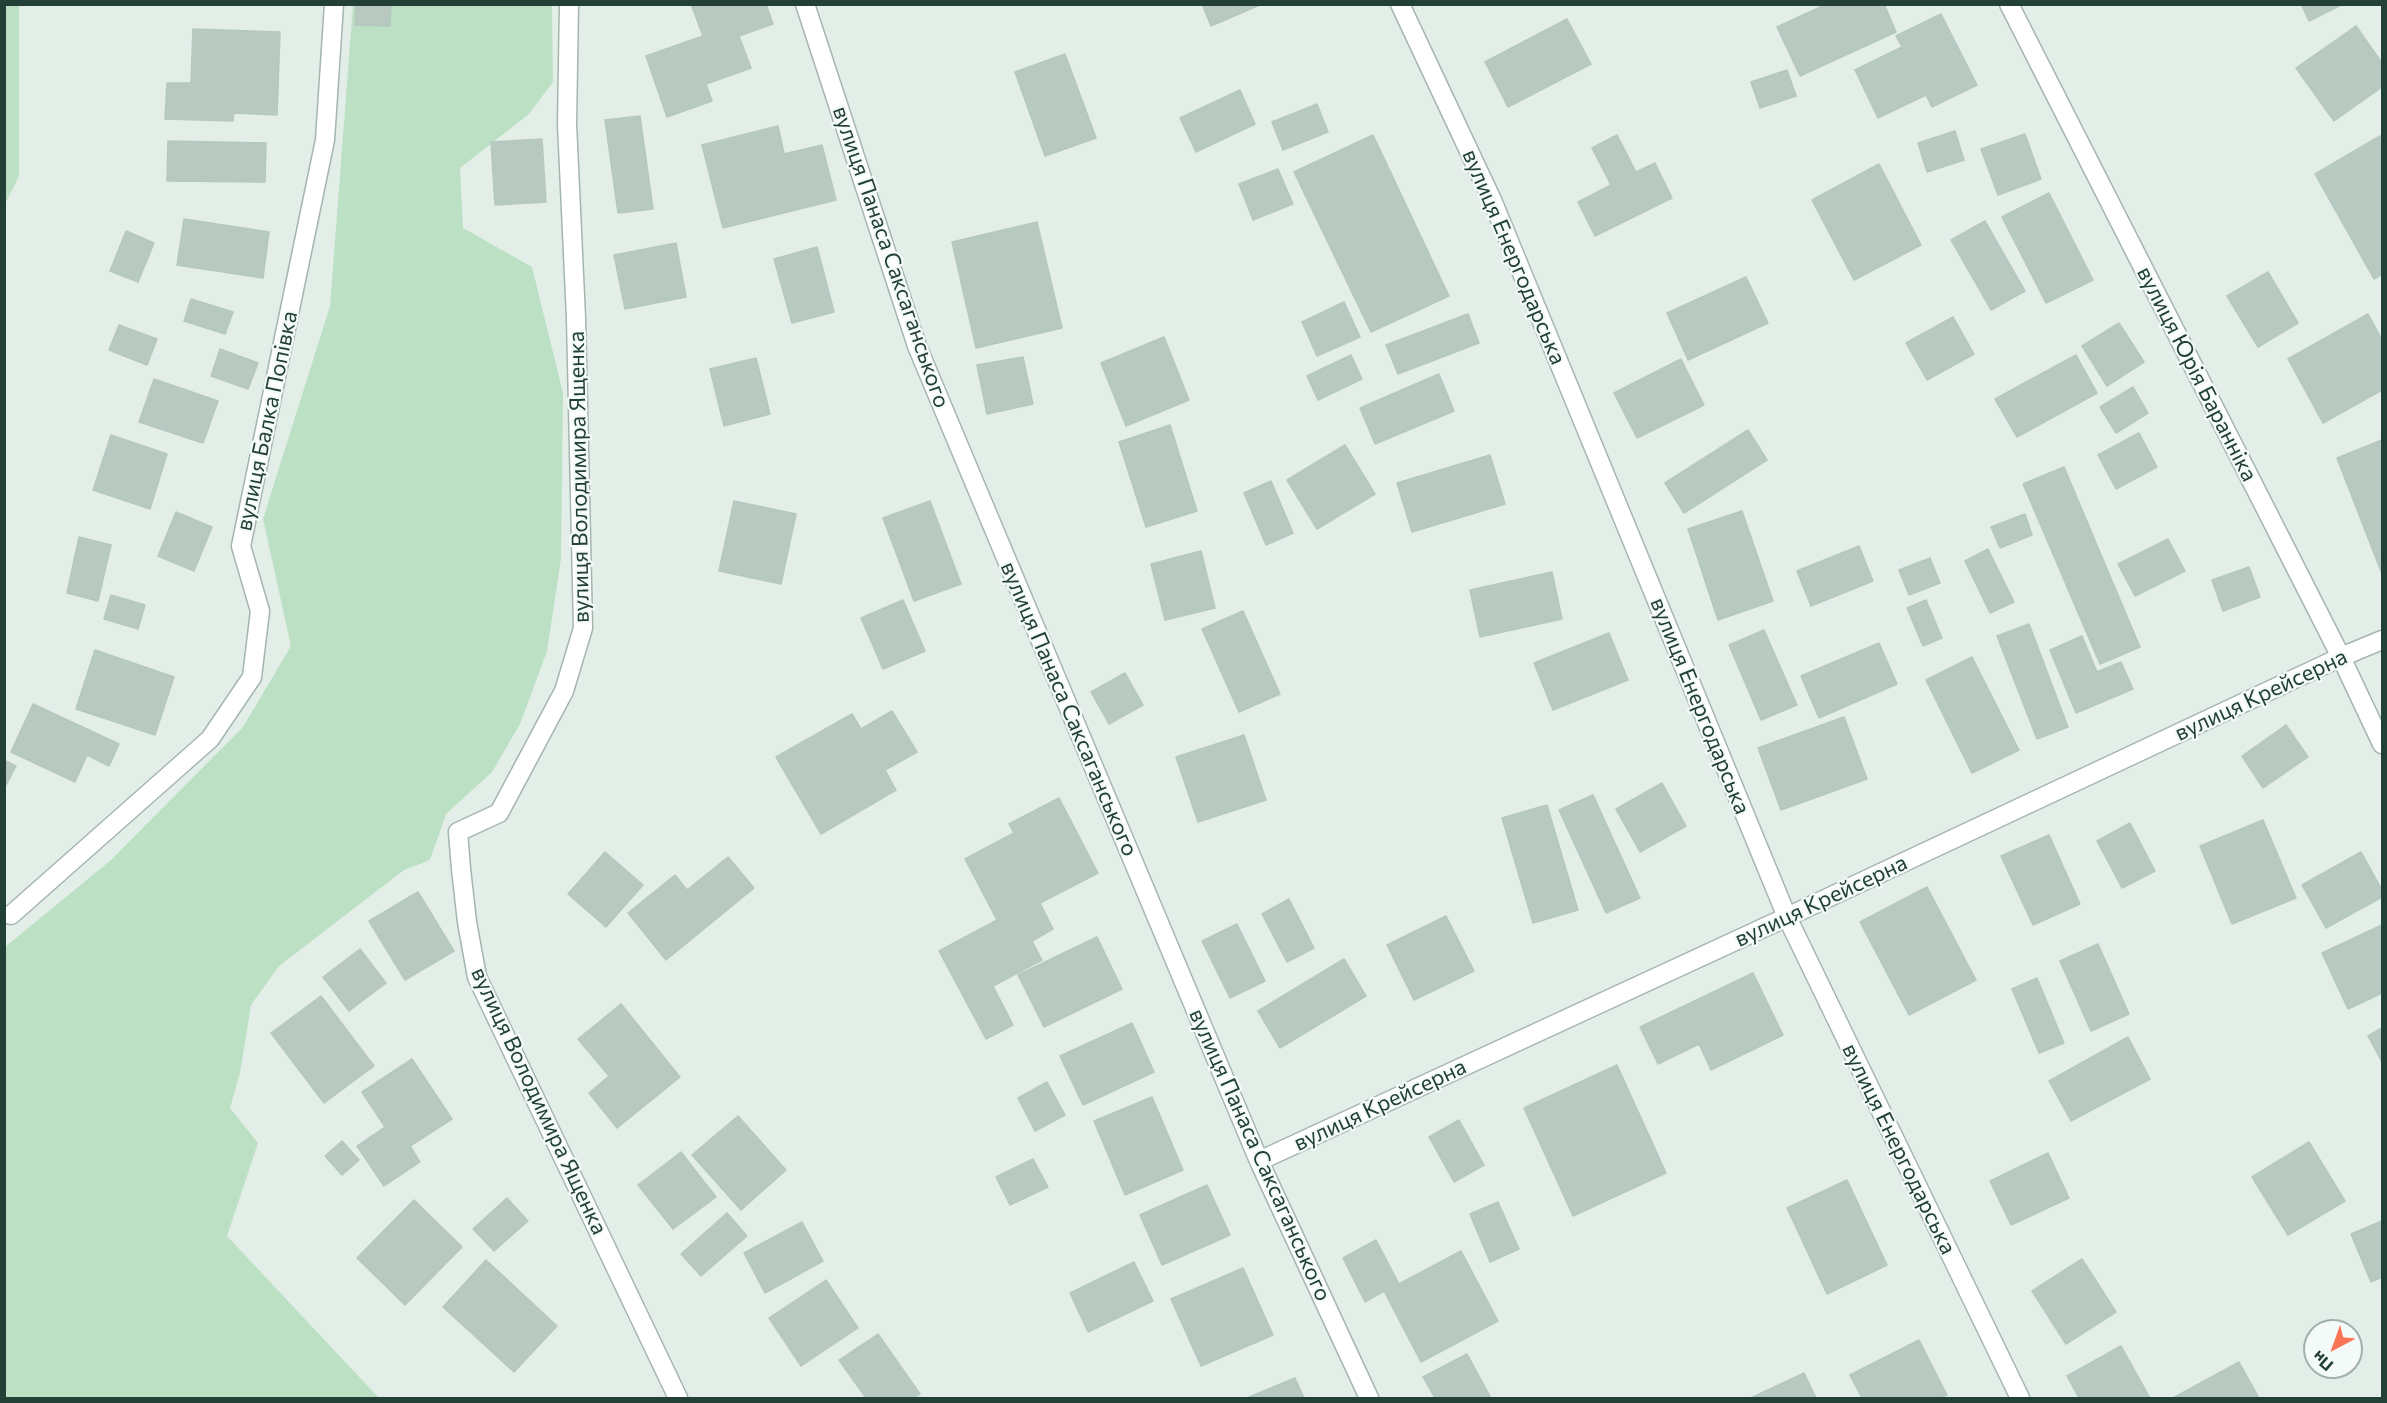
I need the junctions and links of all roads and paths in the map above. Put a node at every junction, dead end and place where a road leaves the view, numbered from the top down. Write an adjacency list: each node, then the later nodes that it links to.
1 (334, 4): 9 (street, вулиця Балка Попівка)
2 (569, 4): 12 (street, вулиця Володимира Ященка)
3 (805, 4): 11 (street, вулиця Панаса Саксаганського)
4 (1400, 4): 10 (street, вулиця Енергодарська)
5 (2009, 4): 7 (street, вулиця Юрія Баранніка)
6 (2382, 640): 7 (street, вулиця Крейсерна)
7 (2341, 657): 8 (street, вулиця Юрія Баранніка); 10 (street, вулиця Крейсерна)
8 (2382, 744)
9 (11, 915)
10 (1787, 917): 11 (street, вулиця Крейсерна); 14 (street, вулиця Енергодарська)
11 (1259, 1161): 13 (street, вулиця Панаса Саксаганського)
12 (678, 1398)
13 (1370, 1398)
14 (2020, 1398)

